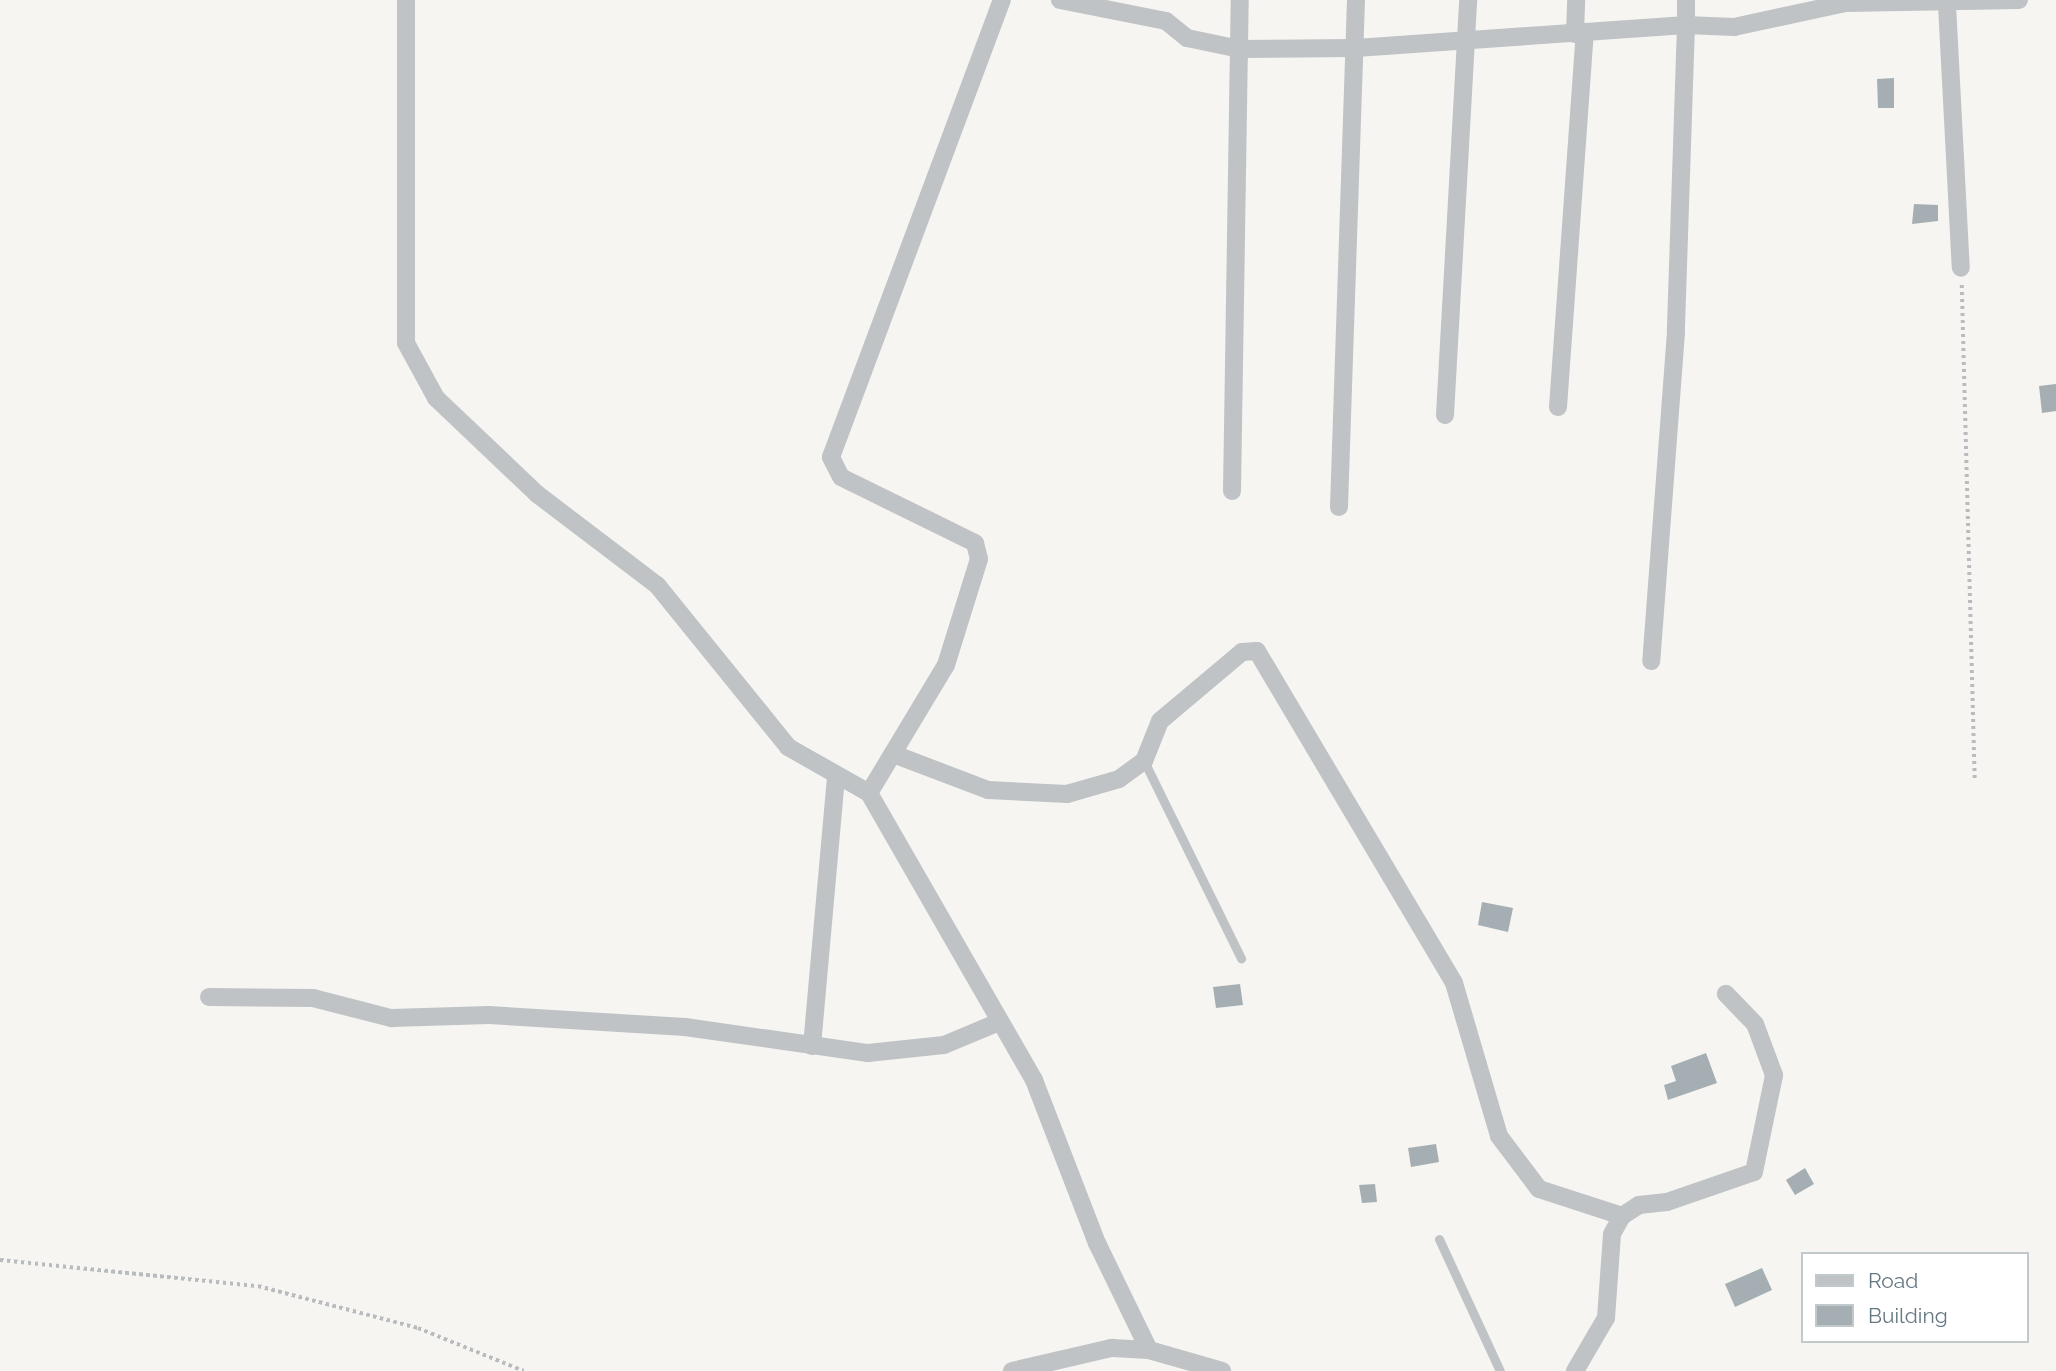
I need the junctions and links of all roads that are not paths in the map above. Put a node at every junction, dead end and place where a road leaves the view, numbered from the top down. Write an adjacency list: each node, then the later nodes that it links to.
1 (406, 0): 24 (street)
2 (1002, 0): 22 (street)
3 (1060, 0): 15 (street)
4 (1240, 0): 15 (street)
5 (1356, 0): 14 (street)
6 (1468, 0): 13 (street)
7 (1576, 0): 12 (street)
8 (1686, 0): 11 (street)
9 (2019, 0): 10 (street)
10 (1947, 5): 11 (street); 16 (street)
11 (1686, 25): 12 (street); 21 (street)
12 (1580, 34): 13 (street); 17 (street)
13 (1468, 41): 14 (street); 18 (street)
14 (1356, 48): 15 (street); 20 (street)
15 (1240, 49): 19 (street)
16 (1961, 268)
17 (1558, 407)
18 (1445, 415)
19 (1232, 491)
20 (1339, 507)
21 (1651, 661)
22 (896, 755): 23 (street); 25 (street)
23 (1144, 761): 26 (lane); 31 (street)
24 (836, 775): 25 (street); 30 (street)
25 (869, 793): 29 (street)
26 (1241, 958)
27 (1726, 995): 31 (street)
28 (209, 997): 30 (street)
29 (999, 1021): 30 (street); 33 (street)
30 (812, 1046)
31 (1622, 1216): 37 (street)
32 (1439, 1239): 36 (lane)
33 (1149, 1350): 34 (street); 35 (street)
34 (1012, 1371)
35 (1222, 1371)
36 (1500, 1371)
37 (1575, 1371)

